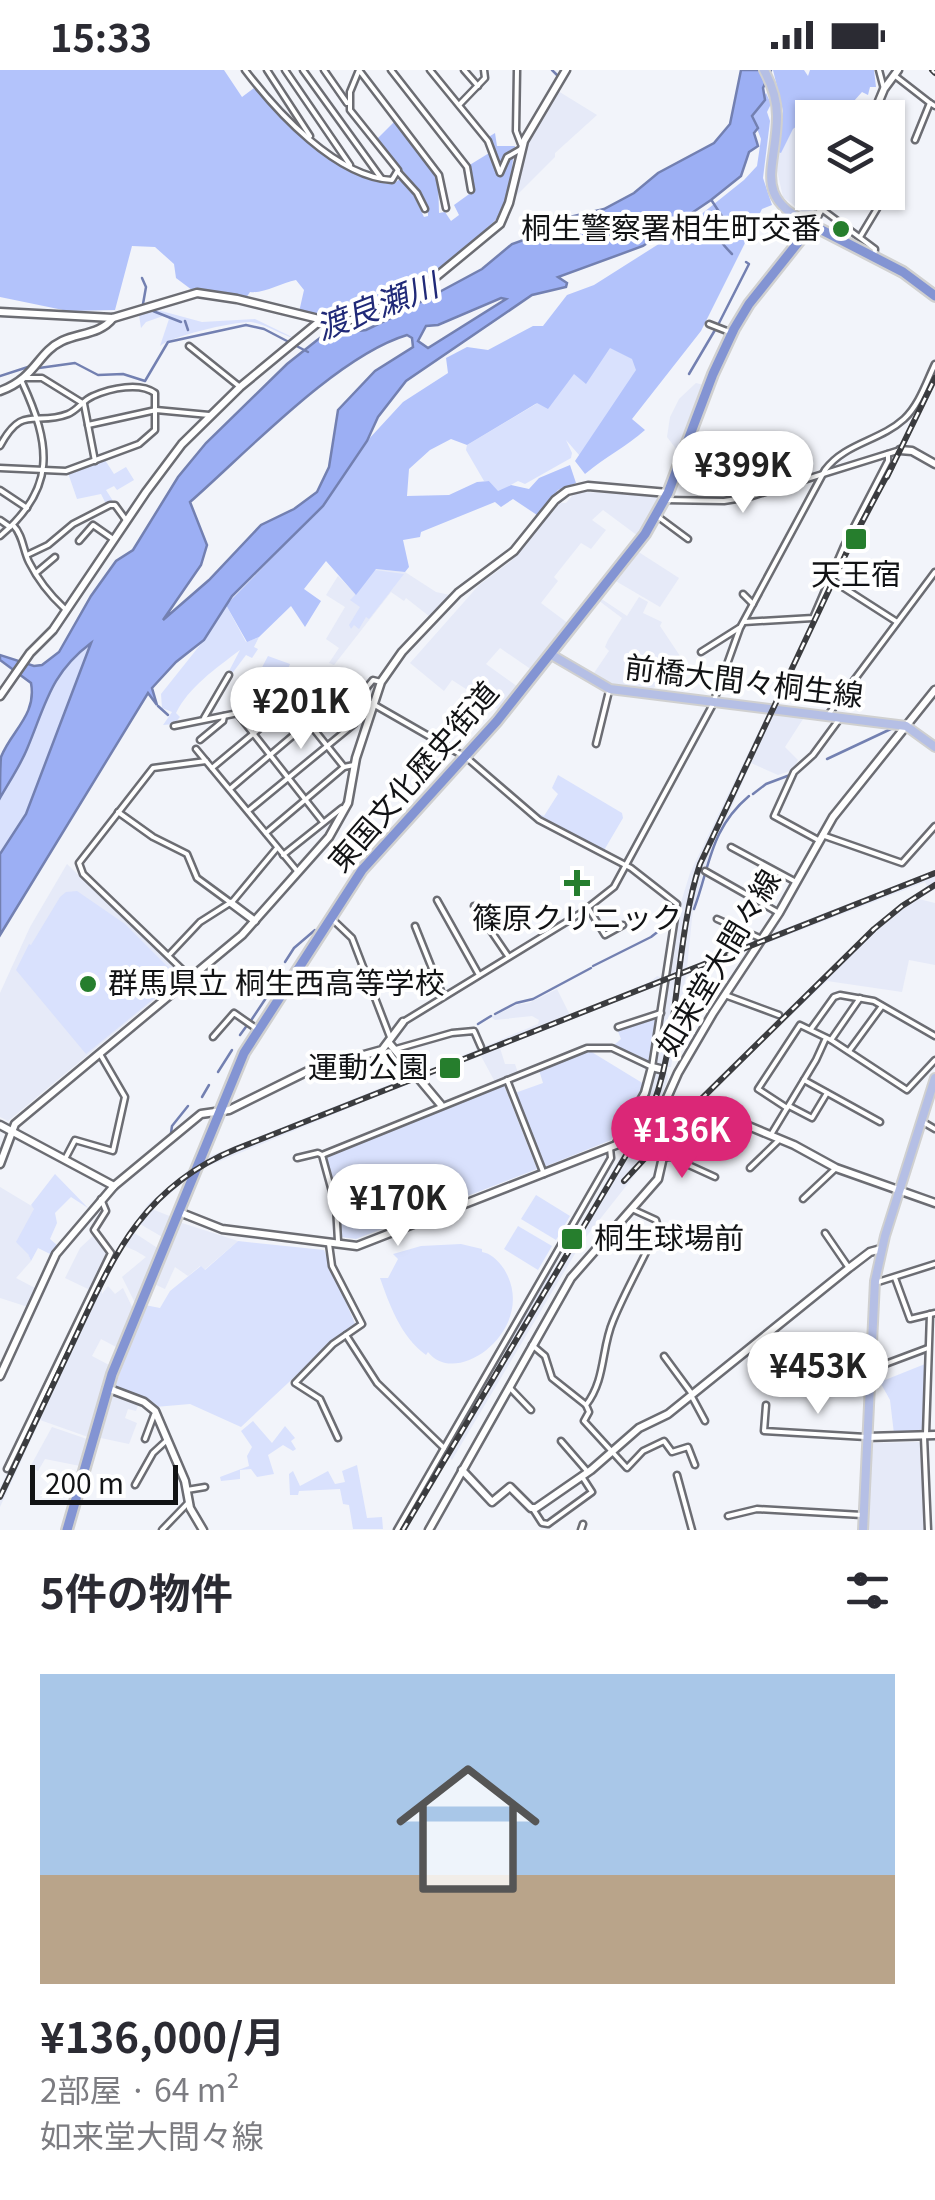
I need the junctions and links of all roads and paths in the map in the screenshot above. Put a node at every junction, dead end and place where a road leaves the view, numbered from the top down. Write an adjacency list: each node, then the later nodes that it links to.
1 (245, 70): 21 (street)
2 (267, 70): 21 (street)
3 (285, 70): 24 (street)
4 (303, 70): 26 (street)
5 (324, 70): 18 (street)
6 (390, 70): 27 (street)
7 (430, 70): 19 (street)
8 (464, 70): 15 (street)
9 (484, 70): 15 (street)
10 (518, 70): 23 (street)
11 (566, 70): 23 (street)
12 (764, 70): 32 (main road)
13 (879, 70): 16 (street)
14 (896, 73): 16 (street); 20 (street)
15 (478, 86): 19 (street)
16 (884, 88): 17 (street)
17 (879, 100)
18 (348, 103): 25 (street); 28 (street)
19 (460, 104): 23 (street)
20 (932, 105): 22 (street)
21 (311, 140): 24 (street)
22 (915, 140)
23 (522, 147): 38 (street)
24 (350, 165): 26 (street)
25 (398, 172): 26 (street); 29 (street)
26 (381, 178)
27 (470, 190)
28 (446, 208)
29 (425, 209)
30 (823, 210): 32 (street); 33 (street)
31 (876, 210): 33 (street)
32 (812, 226): 34 (highway); 40 (highway, 東国文化歴史街道)
33 (860, 237): 34 (street)
34 (874, 258): 35 (highway)
35 (935, 296)
36 (0, 312): 37 (street)
37 (113, 318): 38 (street); 43 (street)
38 (321, 320): 44 (street)
39 (708, 324): 40 (street)
40 (732, 333): 57 (highway, 東国文化歴史街道)
41 (190, 346): 44 (street)
42 (935, 364): 59 (street)
43 (24, 380): 45 (street); 46 (street); 49 (street)
44 (240, 387): 48 (street)
45 (0, 391)
46 (84, 404): 47 (street); 49 (street); 50 (street)
47 (156, 410): 48 (street); 50 (street); 54 (street)
48 (209, 415): 66 (street)
49 (36, 417): 51 (street); 58 (street)
50 (88, 425): 54 (street)
51 (1, 443)
52 (900, 450): 53 (street); 55 (street)
53 (888, 454): 59 (street); 76 (street)
54 (95, 461): 58 (street)
55 (935, 464)
56 (0, 468): 58 (street)
57 (677, 470): 60 (street); 62 (highway, 東国文化歴史街道)
58 (44, 471): 63 (street)
59 (822, 476): 62 (street); 78 (street)
60 (740, 479)
61 (0, 490): 63 (street)
62 (667, 497): 64 (highway, 東国文化歴史街道); 85 (street)
63 (27, 508): 67 (street)
64 (657, 516): 69 (street); 83 (highway, 東国文化歴史街道)
65 (0, 520): 67 (street)
66 (126, 520): 70 (street); 72 (street)
67 (11, 526): 68 (street); 72 (street)
68 (0, 536)
69 (688, 538)
70 (113, 539): 71 (street); 79 (street)
71 (79, 540)
72 (26, 555): 75 (street)
73 (56, 558): 75 (street)
74 (935, 572): 80 (street)
75 (36, 573): 79 (street)
76 (830, 579): 80 (street); 81 (street)
77 (743, 594): 78 (street)
78 (753, 604): 81 (street)
79 (65, 609): 90 (street)
80 (897, 622): 96 (street)
81 (742, 625): 82 (street); 91 (street)
82 (701, 652)
83 (550, 654): 86 (main road, 前橋大間々桐生線); 111 (highway, 東国文化歴史街道)
84 (229, 675): 99 (street)
85 (381, 682): 88 (street); 94 (street)
86 (610, 689): 91 (main road, 前橋大間々桐生線); 106 (street)
87 (935, 690): 103 (street, 如来堂大間々線)
88 (363, 692)
89 (342, 694): 92 (street); 94 (street); 100 (street)
90 (0, 696)
91 (715, 701): 96 (main road, 前橋大間々桐生線); 129 (street)
92 (292, 702): 93 (street); 100 (street)
93 (285, 704): 95 (street); 104 (street)
94 (372, 704): 111 (street); 113 (street)
95 (237, 713): 97 (street); 104 (street)
96 (828, 715): 98 (main road, 前橋大間々桐生線)
97 (224, 716): 99 (street); 105 (street)
98 (839, 716): 103 (main road, 前橋大間々桐生線); 125 (street)
99 (203, 720): 102 (street)
100 (309, 724): 107 (street); 110 (street)
101 (354, 724): 107 (street)
102 (174, 726)
103 (906, 726): 108 (main road, 前橋大間々桐生線); 125 (street, 如来堂大間々線)
104 (252, 734): 110 (street); 114 (street)
105 (200, 740)
106 (596, 744)
107 (327, 746): 115 (street); 116 (street)
108 (935, 747)
109 (196, 749): 112 (street)
110 (270, 756): 116 (street); 117 (street)
111 (464, 757): 129 (street); 138 (highway, 東国文化歴史街道)
112 (206, 761): 114 (street); 121 (street)
113 (354, 765): 115 (street); 119 (street)
114 (212, 768): 117 (street)
115 (344, 768): 118 (street)
116 (288, 778): 118 (street); 120 (street)
117 (230, 789): 120 (street)
118 (306, 800): 122 (street); 124 (street)
119 (347, 808): 122 (street); 131 (street)
120 (248, 811): 124 (street)
121 (118, 812): 134 (street); 144 (street)
122 (323, 822): 128 (street)
123 (935, 826): 125 (street)
124 (266, 833): 127 (street)
125 (820, 837): 132 (street, 如来堂大間々線)
126 (731, 847): 132 (street)
127 (278, 848): 128 (street); 134 (street)
128 (284, 855): 131 (street)
129 (626, 866): 136 (street); 152 (street)
130 (706, 871): 137 (street)
131 (298, 872): 140 (street)
132 (796, 882): 137 (street, 如来堂大間々線)
133 (437, 900): 146 (street)
134 (231, 903): 140 (street); 144 (street)
135 (474, 906): 145 (street)
136 (589, 908): 141 (street); 145 (street)
137 (779, 913): 143 (street, 如来堂大間々線)
138 (331, 918): 156 (highway, 東国文化歴史街道); 161 (street)
139 (717, 919): 143 (street)
140 (256, 921): 147 (street)
141 (623, 925)
142 (415, 926): 149 (street)
143 (762, 939): 148 (street, 如来堂大間々線)
144 (169, 955): 147 (street)
145 (509, 957): 146 (street)
146 (478, 975): 149 (street)
147 (191, 978): 164 (street)
148 (724, 995): 153 (street); 167 (street, 如来堂大間々線)
149 (444, 996): 154 (street)
150 (860, 998): 151 (street); 157 (street); 160 (street)
151 (882, 1006): 159 (street); 163 (street)
152 (661, 1012): 155 (street); 166 (street)
153 (779, 1016)
154 (403, 1022): 161 (street)
155 (618, 1027)
156 (259, 1030): 158 (street); 174 (highway, 東国文化歴史街道)
157 (811, 1030): 160 (street); 173 (street)
158 (213, 1036)
159 (935, 1036)
160 (828, 1039): 163 (street); 170 (street)
161 (392, 1043): 162 (street); 172 (street); 174 (street)
162 (481, 1047)
163 (850, 1051): 165 (street)
164 (100, 1054): 179 (street); 186 (street)
165 (935, 1060)
166 (659, 1069): 167 (street); 169 (street); 182 (street)
167 (678, 1073): 184 (street, 如来堂大間々線)
168 (935, 1078): 176 (main road)
169 (507, 1079): 172 (street); 190 (street)
170 (804, 1080): 171 (street); 173 (street)
171 (827, 1093): 173 (street); 175 (street)
172 (441, 1105): 183 (street)
173 (788, 1107): 180 (street)
174 (219, 1111): 192 (street); 198 (highway, 東国文化歴史街道)
175 (880, 1122)
176 (922, 1122): 178 (street); 193 (main road)
177 (0, 1125): 179 (street)
178 (935, 1129)
179 (11, 1130): 186 (street); 187 (street)
180 (770, 1136): 181 (street); 184 (street)
181 (780, 1139): 188 (street); 189 (street)
182 (610, 1148): 190 (street); 227 (street)
183 (322, 1155): 185 (street); 200 (street)
184 (666, 1156): 191 (street); 197 (street, 如来堂大間々線)
185 (297, 1158)
186 (65, 1160): 192 (street)
187 (0, 1164)
188 (750, 1168)
189 (836, 1168): 193 (street); 195 (street)
190 (544, 1174): 200 (street)
191 (715, 1177)
192 (114, 1186): 194 (street)
193 (900, 1189): 196 (street); 201 (main road)
194 (101, 1199): 212 (street); 230 (street)
195 (804, 1199)
196 (935, 1204)
197 (633, 1208): 208 (street, 如来堂大間々線); 216 (street)
198 (180, 1212): 200 (street); 214 (highway, 東国文化歴史街道)
199 (825, 1233): 203 (street)
200 (333, 1245): 207 (street)
201 (881, 1248): 203 (street); 205 (main road)
202 (935, 1264): 204 (street)
203 (849, 1268): 215 (street)
204 (894, 1278): 205 (street); 206 (street)
205 (875, 1282): 211 (main road)
206 (932, 1314): 209 (street)
207 (346, 1335): 223 (street); 227 (street)
208 (532, 1345): 213 (street, 如来堂大間々線); 216 (street)
209 (928, 1348): 211 (street); 221 (street)
210 (664, 1356): 215 (street)
211 (869, 1369): 224 (main road)
212 (0, 1376)
213 (508, 1387): 218 (street); 231 (street, 如来堂大間々線)
214 (108, 1388): 219 (street); 241 (highway, 東国文化歴史街道)
215 (691, 1395): 220 (street); 228 (street)
216 (586, 1404): 228 (street)
217 (766, 1405): 224 (street)
218 (531, 1410)
219 (156, 1413): 222 (street); 225 (street)
220 (706, 1421)
221 (928, 1436): 224 (street); 248 (street)
222 (145, 1438)
223 (338, 1438)
224 (866, 1438): 239 (main road)
225 (166, 1441): 234 (street); 236 (street)
226 (560, 1441): 232 (street)
227 (444, 1448): 244 (street)
228 (612, 1452): 229 (street); 232 (street)
229 (694, 1464)
230 (8, 1470)
231 (462, 1470): 238 (street); 245 (street, 如来堂大間々線)
232 (585, 1474): 238 (street); 238 (street)
233 (676, 1475): 246 (street)
234 (135, 1485)
235 (205, 1486): 236 (street)
236 (186, 1490): 237 (street)
237 (188, 1503): 242 (street); 243 (street)
238 (533, 1509)
239 (862, 1515): 240 (street); 247 (main road)
240 (728, 1516)
241 (67, 1530)
242 (162, 1530)
243 (203, 1530)
244 (397, 1530)
245 (429, 1530)
246 (692, 1530)
247 (864, 1530)
248 (928, 1530)

